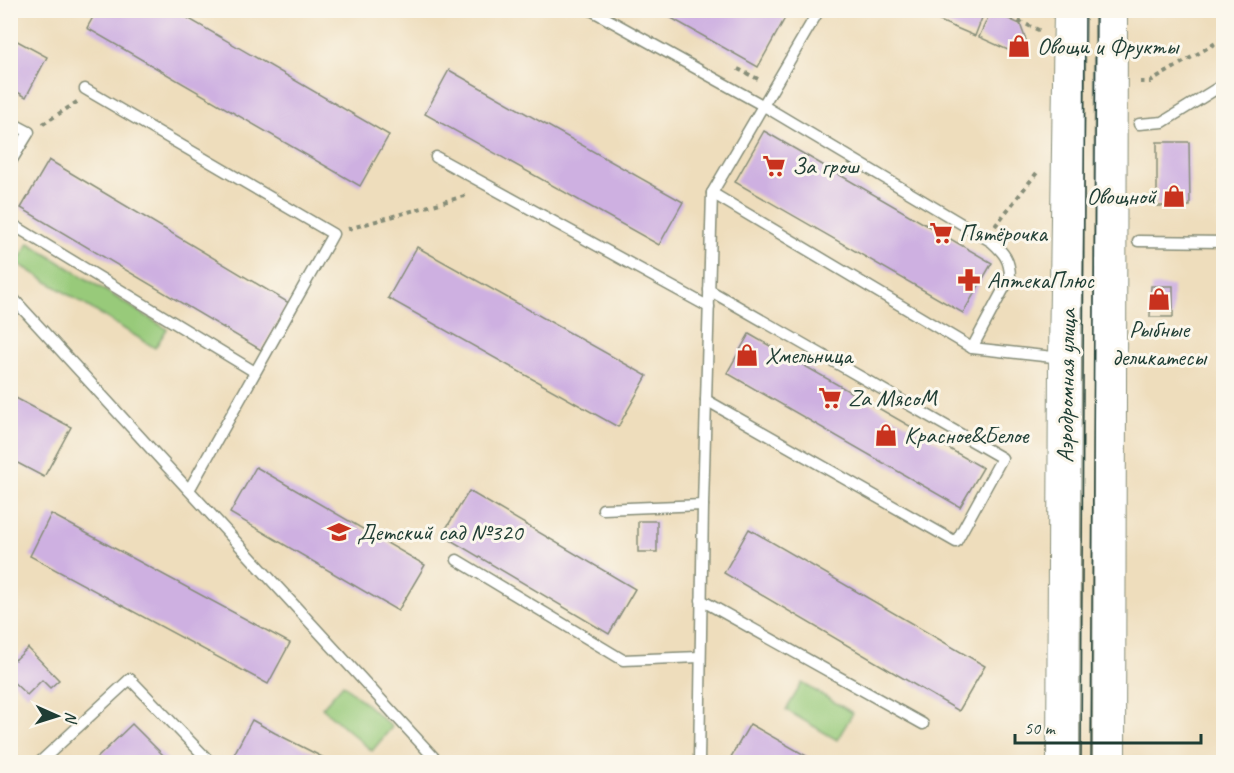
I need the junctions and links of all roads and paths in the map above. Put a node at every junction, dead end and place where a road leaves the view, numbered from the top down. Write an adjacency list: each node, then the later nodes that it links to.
1 (591, 10): 11 (lane)
2 (819, 10): 11 (lane)
3 (994, 10): 6 (path)
4 (1070, 10): 29 (main road, Аэродромная улица)
5 (1111, 10): 23 (main road, Аэродромная улица)
6 (1053, 37)
7 (1224, 38): 8 (path)
8 (1140, 82)
9 (1224, 84): 13 (lane)
10 (88, 91): 14 (path); 21 (lane)
11 (764, 106): 19 (lane); 22 (lane)
12 (10, 122): 14 (lane)
13 (1139, 124)
14 (29, 132): 16 (lane)
15 (436, 158): 18 (lane)
16 (10, 163)
17 (1043, 165): 22 (path)
18 (491, 188): 21 (path); 27 (lane)
19 (712, 193): 25 (lane); 28 (lane)
20 (10, 223): 30 (lane)
21 (333, 234): 30 (lane)
22 (986, 238): 28 (lane)
23 (1130, 241): 24 (lane); 46 (main road, Аэродромная улица)
24 (1224, 242)
25 (710, 290): 27 (lane); 31 (lane)
26 (10, 294): 32 (lane)
27 (709, 308): 31 (lane)
28 (972, 348): 29 (lane)
29 (1065, 358): 45 (main road, Аэродромная улица)
30 (255, 372): 32 (lane)
31 (706, 400): 33 (lane)
32 (189, 490): 43 (lane)
33 (703, 505): 34 (lane); 36 (lane)
34 (603, 509)
35 (457, 560): 37 (lane)
36 (701, 600): 37 (lane); 38 (lane)
37 (700, 657): 44 (lane)
38 (923, 724)
39 (10, 748): 40 (path)
40 (24, 762)
41 (40, 762): 42 (lane)
42 (210, 762)
43 (438, 762)
44 (699, 762)
45 (1063, 762)
46 (1109, 762)

